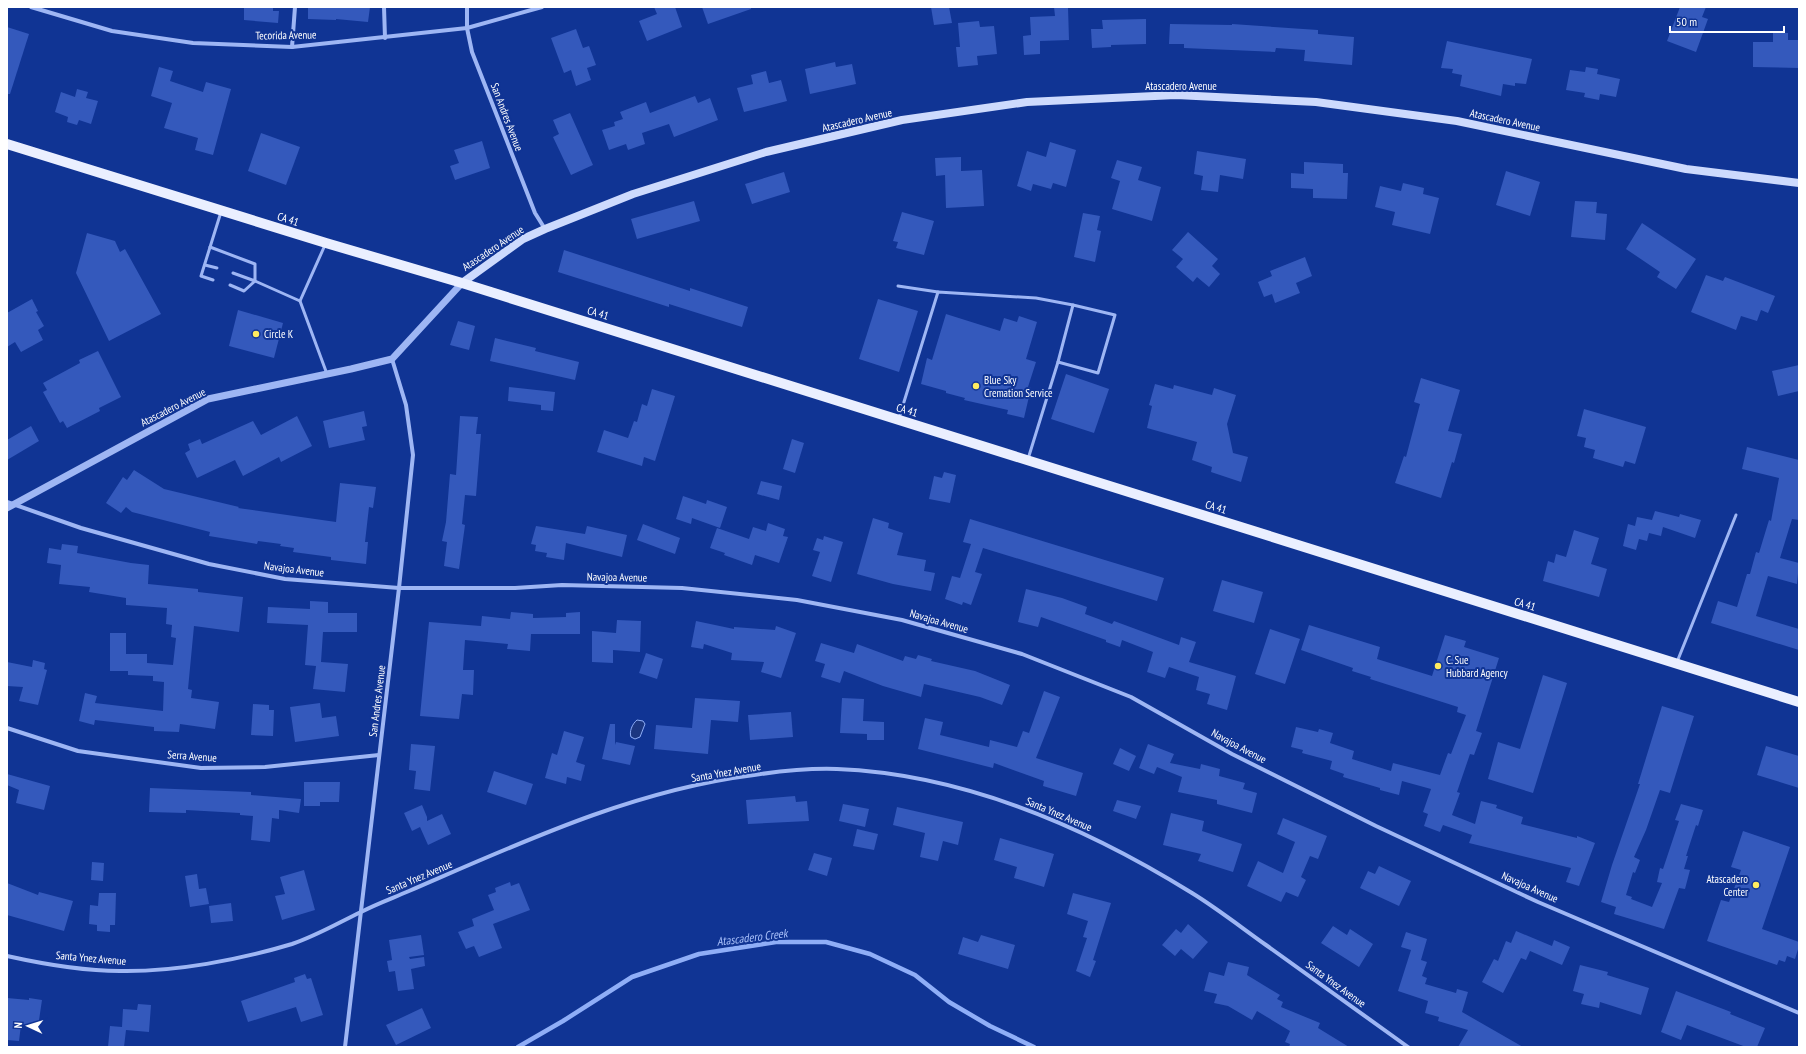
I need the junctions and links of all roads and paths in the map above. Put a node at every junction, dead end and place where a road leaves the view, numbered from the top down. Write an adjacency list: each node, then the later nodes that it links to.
1 (30, 7): 8 (street, Tecorida Avenue)
2 (295, 7): 8 (street)
3 (384, 7): 7 (street)
4 (467, 7): 6 (street, San Andres Avenue)
5 (542, 7): 6 (street, Tecorida Avenue)
6 (467, 28): 7 (street, Tecorida Avenue); 12 (street, San Andres Avenue)
7 (385, 38): 8 (street, Tecorida Avenue)
8 (292, 47)
9 (7, 144): 11 (main road, CA 41 / CA 41)
10 (1799, 183): 12 (main road, Atascadero Avenue)
11 (222, 210): 13 (main road, CA 41 / CA 41); 14 (lane)
12 (545, 229): 20 (main road, Atascadero Avenue)
13 (326, 243): 20 (main road, CA 41 / CA 41); 24 (lane)
14 (210, 247): 15 (lane); 19 (lane)
15 (205, 265): 16 (lane); 18 (lane)
16 (217, 268)
17 (233, 273): 19 (lane)
18 (213, 280)
19 (255, 280): 21 (lane); 24 (lane)
20 (462, 283): 26 (street, Atascadero Avenue); 29 (main road, CA 41 / CA 41)
21 (230, 285)
22 (898, 286): 23 (lane)
23 (938, 292): 25 (lane); 29 (lane)
24 (300, 301): 28 (lane)
25 (1074, 305): 27 (lane); 27 (lane)
26 (392, 359): 28 (street, Atascadero Avenue); 34 (street, San Andres Avenue)
27 (1058, 362): 30 (lane)
28 (327, 374): 31 (street, Atascadero Avenue)
29 (899, 420): 30 (main road, CA 41 / CA 41)
30 (1027, 460): 35 (main road, CA 41 / CA 41)
31 (11, 503): 32 (street, Atascadero Avenue); 34 (street, Navajoa Avenue)
32 (7, 508)
33 (1736, 515): 35 (lane)
34 (400, 588): 38 (street, San Andres Avenue); 41 (street, Navajoa Avenue)
35 (1676, 663): 36 (main road, CA 41 / CA 41)
36 (1799, 702)
37 (7, 728): 38 (street, Serra Avenue)
38 (379, 755): 39 (street, San Andres Avenue)
39 (361, 912): 40 (street, Santa Ynez Avenue); 42 (street, San Andres Avenue); 43 (street, Santa Ynez Avenue)
40 (7, 956)
41 (1799, 1013)
42 (345, 1047)
43 (1408, 1047)

